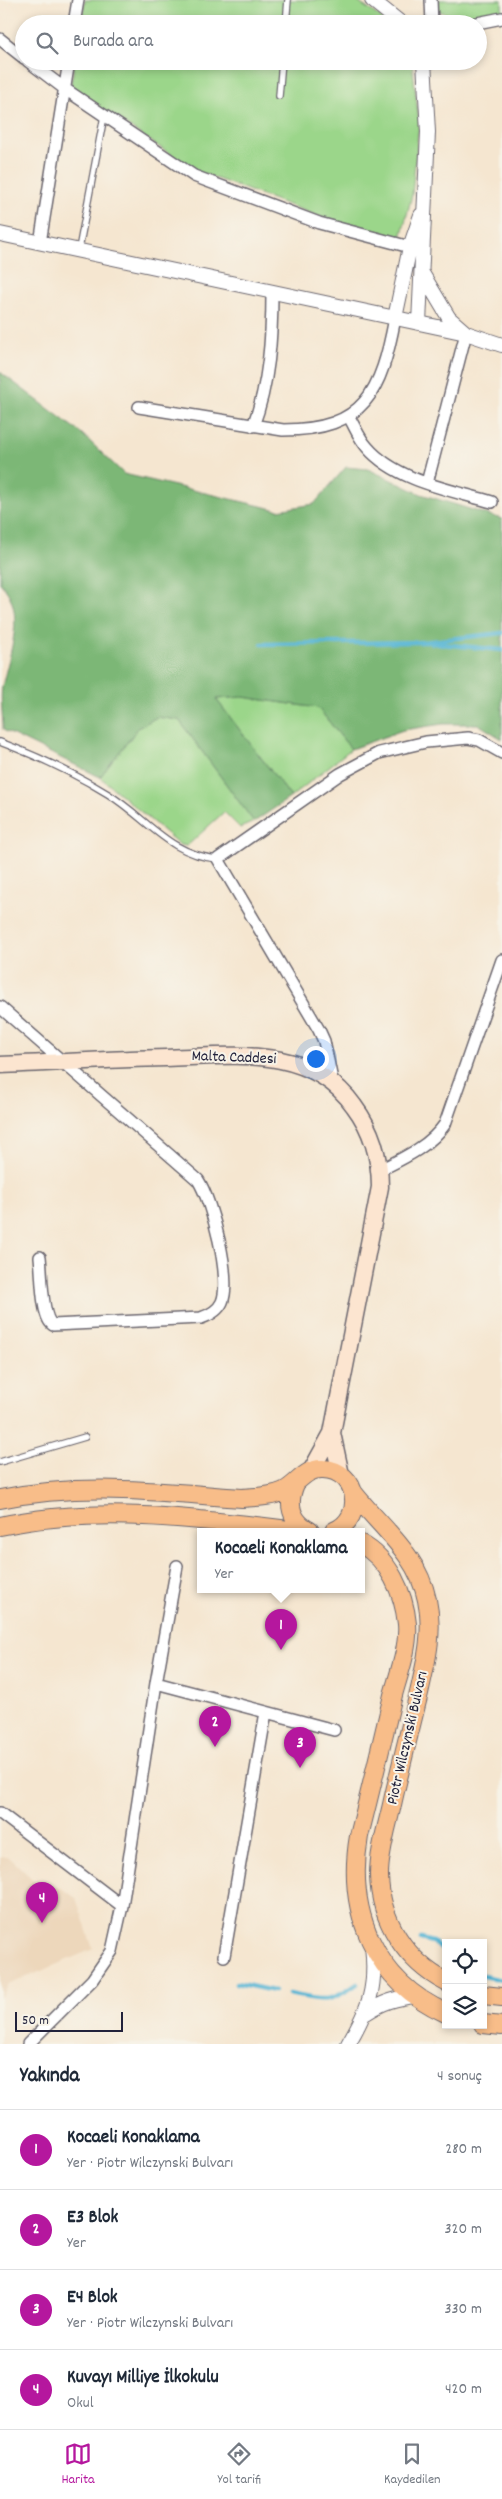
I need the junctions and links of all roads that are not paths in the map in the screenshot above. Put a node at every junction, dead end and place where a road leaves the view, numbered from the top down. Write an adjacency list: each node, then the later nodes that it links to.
1 (78, 0): 5 (street)
2 (288, 0): 6 (lane)
3 (372, 0): 7 (street)
4 (431, 0): 8 (street)
5 (76, 15)
6 (287, 15)
7 (391, 15)
8 (432, 15)
9 (502, 18): 10 (street)
10 (487, 21)
11 (0, 39): 12 (street)
12 (15, 51)
13 (40, 70): 17 (street)
14 (68, 70): 17 (street)
15 (281, 70): 18 (lane)
16 (425, 70): 20 (street)
17 (65, 89): 19 (street); 22 (street)
18 (279, 96)
19 (104, 115): 23 (street); 24 (lane)
20 (426, 200): 23 (street); 25 (street)
21 (0, 234): 22 (street)
22 (40, 244): 24 (street)
23 (410, 247): 27 (street)
24 (78, 252): 26 (street)
25 (421, 270): 28 (street); 29 (street)
26 (272, 293): 27 (street); 34 (street)
27 (395, 318): 28 (street); 33 (street)
28 (419, 323): 29 (street)
29 (466, 333): 30 (street); 31 (street); 35 (street)
30 (502, 345)
31 (502, 354)
32 (139, 407): 34 (street)
33 (349, 417): 34 (street); 35 (street)
34 (253, 426)
35 (427, 483): 36 (street)
36 (492, 502)
37 (0, 742): 39 (lane)
38 (502, 753): 39 (street)
39 (218, 860): 44 (street)
40 (502, 960): 45 (street)
41 (0, 1007): 42 (street)
42 (64, 1062): 43 (main road, Malta Caddesi); 44 (main road, Malta Caddesi); 46 (street)
43 (0, 1065)
44 (332, 1080): 45 (main road, Malta Caddesi)
45 (380, 1170): 47 (main road, Malta Caddesi)
46 (40, 1257)
47 (332, 1433): 50 (main road, Malta Caddesi); 51 (main road, Malta Caddesi)
48 (84, 1438): 49 (lane)
49 (0, 1462)
50 (311, 1470): 51 (main road); 52 (main road)
51 (341, 1475): 53 (main road, Piotr Wilczynski Bulvarı)
52 (295, 1484): 54 (main road); 57 (main road)
53 (353, 1492): 58 (main road); 68 (main road, Piotr Wilczynski Bulvarı)
54 (0, 1499)
55 (0, 1526): 56 (main road)
56 (267, 1528)
57 (305, 1528)
58 (339, 1528)
59 (365, 1547): 66 (main road, Piotr Wilczynski Bulvarı)
60 (178, 1566): 61 (street)
61 (156, 1683): 62 (street); 65 (street)
62 (266, 1712): 63 (street); 67 (street)
63 (334, 1730)
64 (0, 1813): 65 (street)
65 (122, 1906): 76 (street)
66 (372, 1946): 70 (main road, Piotr Wilczynski Bulvarı); 73 (street)
67 (224, 1956)
68 (442, 1979)
69 (487, 1995): 71 (main road)
70 (415, 1996): 72 (main road, Piotr Wilczynski Bulvarı); 73 (street)
71 (502, 1997)
72 (442, 2011)
73 (366, 2013): 77 (street)
74 (487, 2024): 75 (main road)
75 (502, 2026)
76 (28, 2044)
77 (348, 2044)

